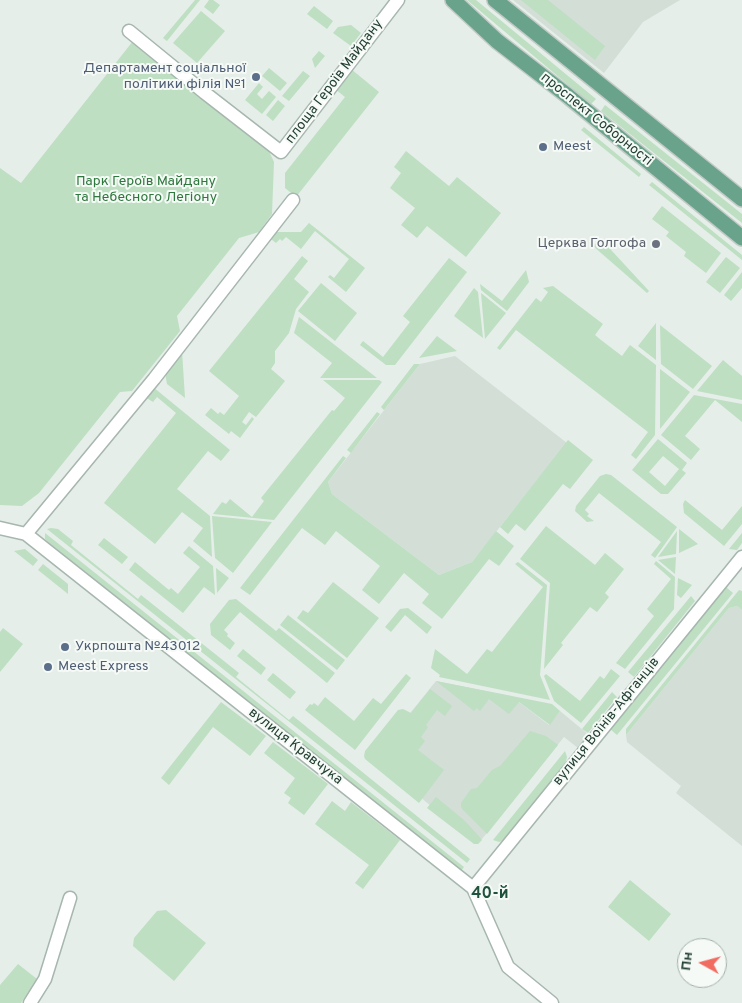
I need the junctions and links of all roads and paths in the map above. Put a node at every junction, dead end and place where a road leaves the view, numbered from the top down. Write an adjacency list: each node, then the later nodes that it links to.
1 (398, 0): 4 (street, площа Героїв Майдану)
2 (453, 0): 7 (main road, проспект Соборності)
3 (494, 0): 5 (main road)
4 (129, 31)
5 (742, 199)
6 (293, 200): 9 (street)
7 (742, 238)
8 (0, 528): 9 (street, вулиця Кравчука)
9 (26, 534): 11 (street, вулиця Кравчука)
10 (742, 557): 11 (street, вулиця Воїнів-Афганців)
11 (473, 888): 14 (street, вулиця Кравчука)
12 (70, 898): 13 (street)
13 (30, 1003)
14 (552, 1003)

